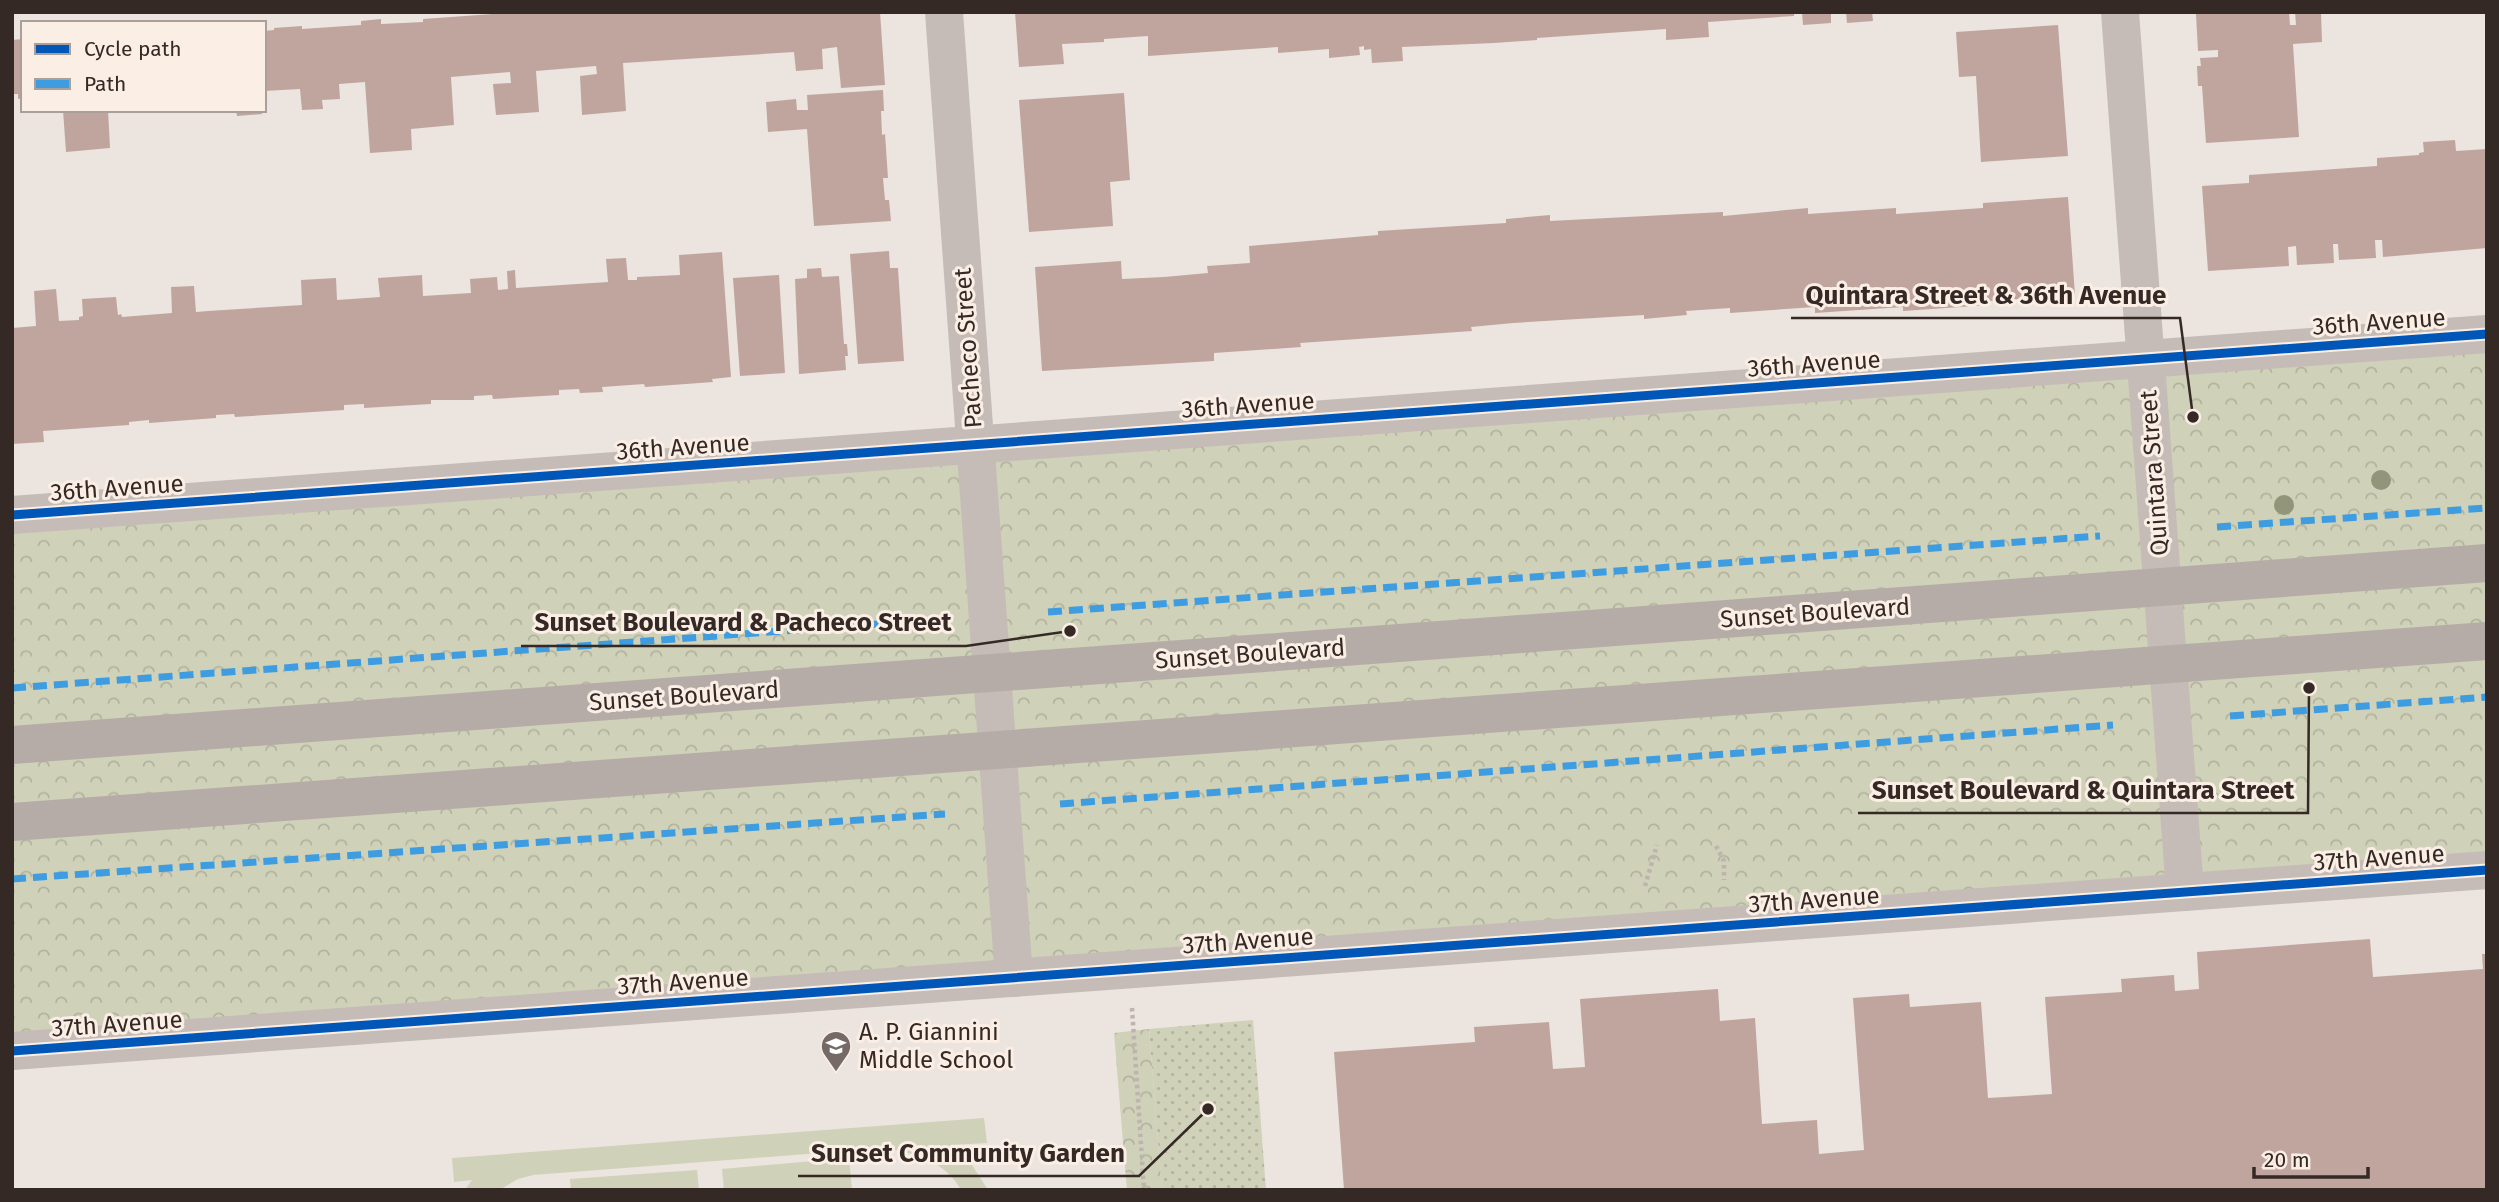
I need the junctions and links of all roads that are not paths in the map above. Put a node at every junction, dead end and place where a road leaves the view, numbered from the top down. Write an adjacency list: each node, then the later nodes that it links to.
1 (944, 12): 5 (street, Pacheco Street)
2 (2120, 12): 4 (street, Quintara Street)
3 (2487, 334): 4 (street, 36th Avenue)
4 (2146, 359): 5 (street, 36th Avenue); 8 (street, Quintara Street)
5 (975, 444): 6 (street, 36th Avenue); 11 (street, Pacheco Street)
6 (12, 515)
7 (2487, 564): 8 (main road, Sunset Boulevard)
8 (2162, 587): 10 (street, Quintara Street); 11 (main road, Sunset Boulevard)
9 (2487, 641): 10 (main road)
10 (2167, 665): 13 (main road); 16 (street, Quintara Street)
11 (992, 673): 12 (main road, Sunset Boulevard); 13 (street, Pacheco Street)
12 (12, 745)
13 (998, 750): 14 (main road); 17 (street, Pacheco Street)
14 (12, 822)
15 (2487, 870): 16 (street, 37th Avenue)
16 (2185, 892): 17 (street, 37th Avenue)
17 (1014, 978): 18 (street, 37th Avenue)
18 (12, 1051)

